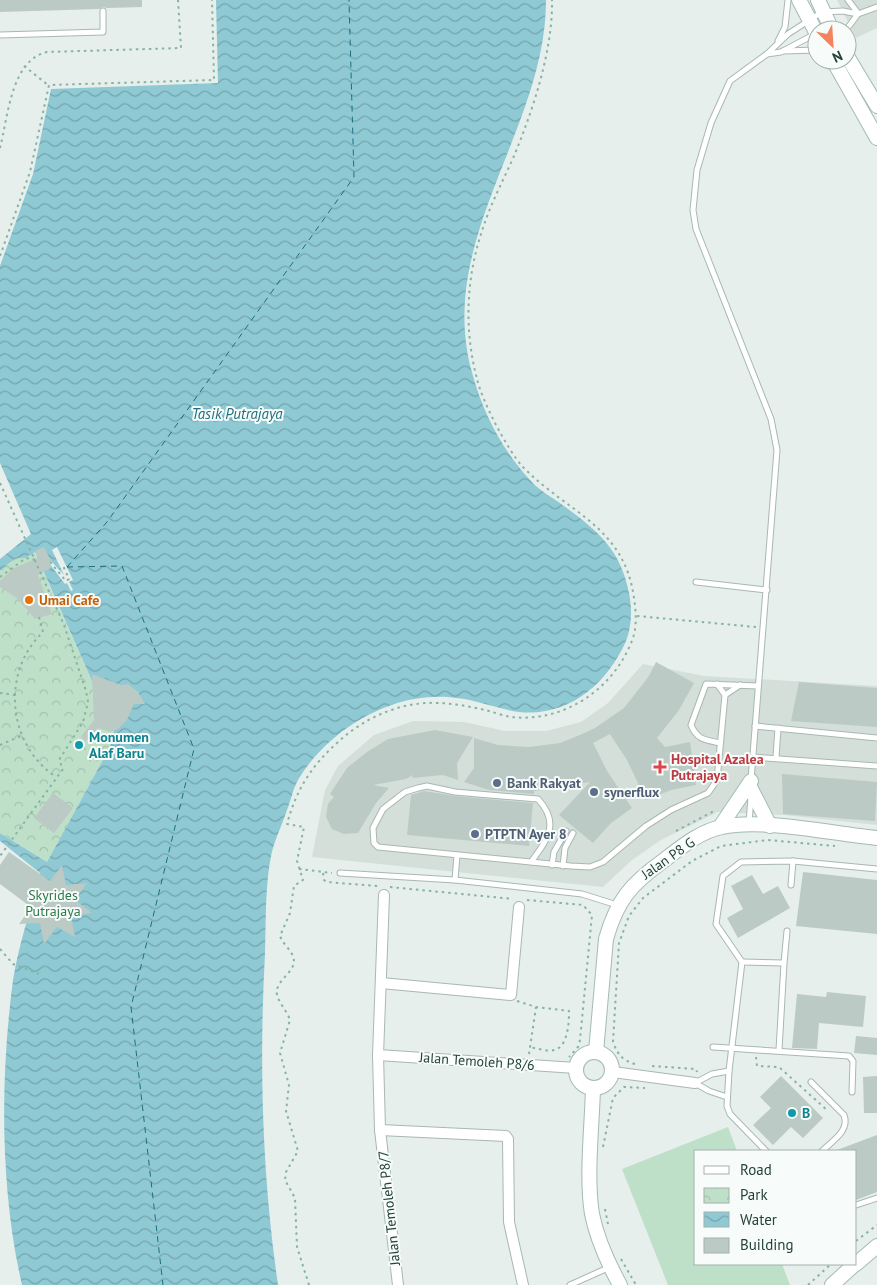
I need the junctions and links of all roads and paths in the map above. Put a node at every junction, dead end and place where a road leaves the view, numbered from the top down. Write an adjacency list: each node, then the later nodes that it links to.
1 (178, 0): 21 (path)
2 (212, 0): 24 (path)
3 (552, 0): 36 (path)
4 (788, 0): 17 (lane)
5 (799, 0): 11 (street)
6 (848, 0): 10 (lane)
7 (820, 6): 10 (lane); 11 (lane); 12 (street)
8 (877, 7): 10 (lane)
9 (103, 11): 15 (lane)
10 (858, 14): 13 (lane)
11 (809, 20)
12 (822, 20)
13 (854, 20)
14 (807, 22): 17 (lane)
15 (0, 35)
16 (807, 39): 19 (lane)
17 (777, 44): 20 (lane)
18 (807, 51): 19 (lane)
19 (781, 52): 20 (lane)
20 (767, 54): 35 (lane)
21 (24, 66): 24 (path); 27 (path)
22 (839, 70): 26 (street)
23 (855, 70): 25 (street)
24 (49, 85): 28 (path)
25 (877, 106)
26 (877, 138)
27 (0, 148)
28 (0, 256)
29 (0, 483): 30 (path)
30 (36, 560): 33 (path); 54 (path)
31 (50, 562): 32 (path)
32 (67, 567)
33 (0, 577)
34 (696, 582): 35 (lane)
35 (767, 590): 38 (lane)
36 (637, 616): 38 (path); 71 (path)
37 (39, 617): 43 (path)
38 (764, 628): 41 (lane)
39 (717, 684): 40 (lane); 44 (lane); 49 (lane)
40 (740, 685): 41 (lane); 44 (lane)
41 (758, 686): 45 (lane)
42 (0, 693): 43 (path)
43 (15, 695): 47 (path)
44 (725, 695): 49 (lane)
45 (755, 726): 46 (lane); 51 (lane)
46 (778, 728): 48 (lane); 52 (lane)
47 (21, 736): 50 (path); 54 (path)
48 (877, 738)
49 (720, 743): 70 (lane)
50 (0, 745)
51 (753, 757): 52 (lane); 55 (lane)
52 (776, 758): 53 (lane)
53 (877, 766)
54 (56, 777): 66 (path)
55 (751, 785): 57 (lane); 58 (street); 59 (street)
56 (717, 810): 61 (path)
57 (748, 825): 58 (street, Jalan P8 G); 59 (street, Jalan P8 G)
58 (770, 826): 63 (street, Jalan P8 G)
59 (720, 827): 79 (street, Jalan P8 G)
60 (566, 831): 69 (lane)
61 (676, 831)
62 (573, 834): 70 (lane)
63 (877, 838)
64 (836, 846): 97 (path)
65 (457, 855): 68 (lane); 68 (lane); 75 (lane)
66 (0, 856)
67 (793, 861): 72 (lane); 76 (lane); 82 (lane)
68 (531, 862): 69 (lane)
69 (552, 865): 70 (lane)
70 (564, 866)
71 (299, 868): 73 (path); 124 (path)
72 (877, 870)
73 (323, 872): 74 (path); 77 (path)
74 (340, 873): 75 (lane)
75 (455, 880): 79 (lane)
76 (791, 885)
77 (385, 890): 78 (path); 85 (street, Jalan Temoleh P8/7)
78 (520, 902): 86 (street); 96 (path)
79 (618, 905): 92 (street, Jalan P8 G)
80 (787, 931): 83 (lane)
81 (0, 950): 84 (path)
82 (742, 962): 83 (lane); 90 (lane)
83 (784, 963): 91 (lane)
84 (40, 974)
85 (382, 984): 86 (street); 93 (street, Jalan Temoleh P8/7)
86 (511, 995): 87 (path)
87 (536, 1007): 88 (path); 88 (path)
88 (530, 1047): 95 (path)
89 (713, 1047): 90 (lane)
90 (733, 1048): 91 (lane); 94 (lane)
91 (779, 1050): 105 (lane)
92 (596, 1052): 96 (street); 100 (street)
93 (378, 1055): 95 (street, Jalan Temoleh P8/6); 108 (street, Jalan Temoleh P8/7)
94 (732, 1055): 99 (lane); 107 (path)
95 (528, 1064): 96 (street, Jalan Temoleh P8/6)
96 (571, 1064): 103 (street)
97 (640, 1065)
98 (649, 1066): 102 (path)
99 (729, 1071): 102 (lane); 106 (lane)
100 (613, 1072): 102 (street); 103 (street)
101 (811, 1082): 110 (lane)
102 (695, 1083): 106 (lane)
103 (593, 1088): 123 (street)
104 (646, 1088): 111 (path)
105 (852, 1092)
106 (727, 1097): 109 (lane)
107 (828, 1112)
108 (380, 1130): 125 (street, Jalan Temoleh P8/7); 126 (street)
109 (765, 1150)
110 (823, 1150)
111 (602, 1152)
112 (877, 1198): 113 (lane)
113 (857, 1205)
114 (604, 1207): 115 (path)
115 (608, 1225)
116 (877, 1226): 117 (path)
117 (857, 1240)
118 (875, 1251): 120 (street)
119 (618, 1252): 129 (path)
120 (857, 1263)
121 (830, 1265): 130 (path)
122 (855, 1265): 131 (street)
123 (610, 1266): 127 (lane); 128 (street)
124 (309, 1285)
125 (398, 1285)
126 (524, 1285)
127 (570, 1285)
128 (620, 1285)
129 (636, 1285)
130 (808, 1285)
131 (832, 1285)

